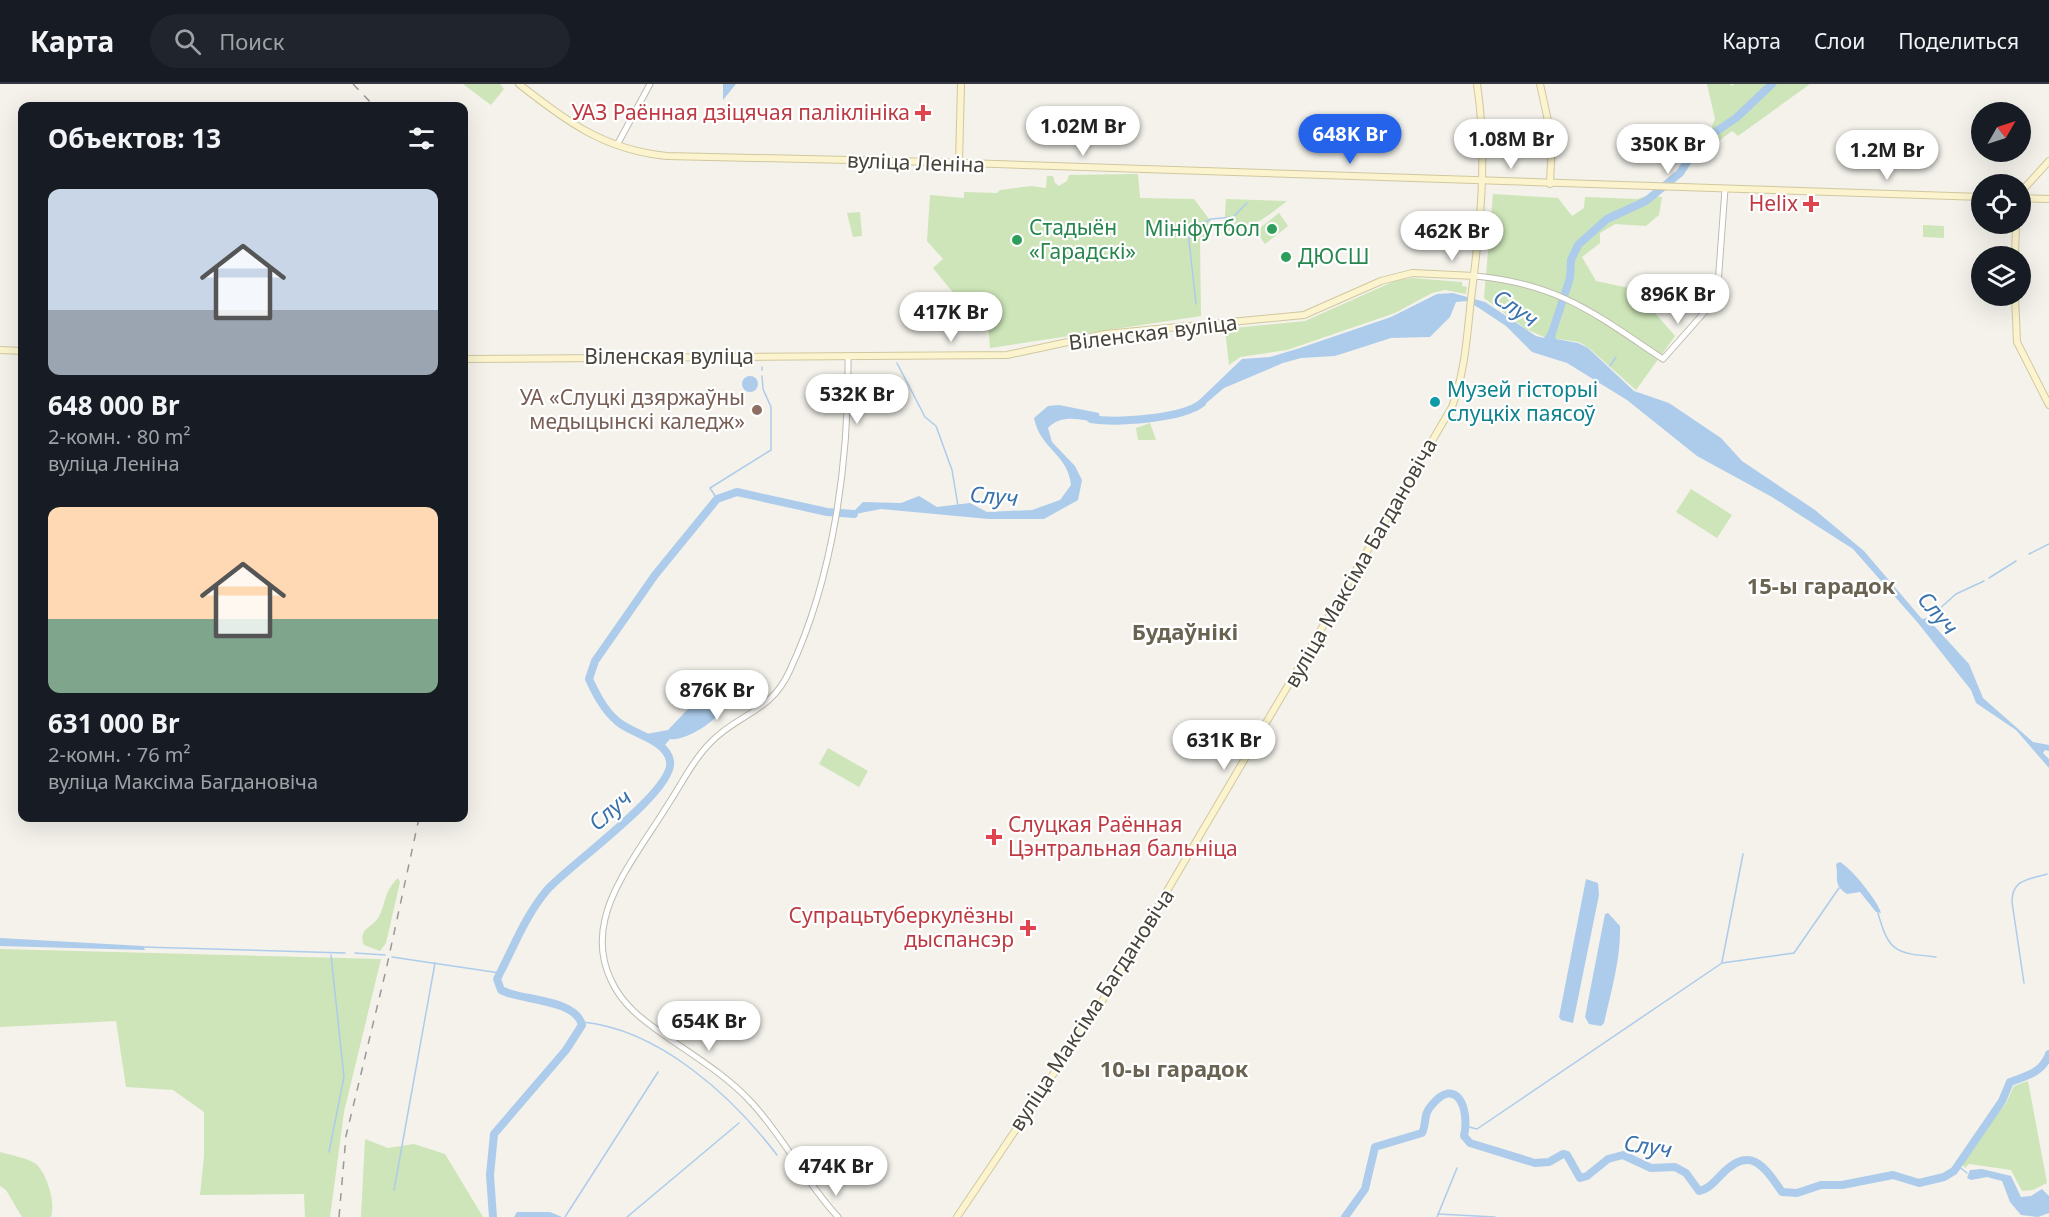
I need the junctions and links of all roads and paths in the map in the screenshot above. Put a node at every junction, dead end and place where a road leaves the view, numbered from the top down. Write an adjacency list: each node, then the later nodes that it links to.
1 (519, 84): 6 (main road, вуліца Леніна)
2 (650, 84): 6 (street)
3 (961, 84): 8 (main road)
4 (1478, 84): 10 (main road, вуліца Максіма Багдановіча)
5 (1540, 84): 11 (main road)
6 (617, 146): 8 (main road, вуліца Леніна)
7 (2049, 161): 9 (main road)
8 (958, 163): 10 (main road, вуліца Леніна)
9 (2031, 181)
10 (1484, 182): 11 (main road, вуліца Леніна); 16 (main road, вуліца Максіма Багдановіча)
11 (1550, 184): 12 (main road, вуліца Леніна)
12 (1725, 189): 13 (main road, вуліца Леніна); 16 (street)
13 (1971, 197)
14 (2031, 198): 15 (main road)
15 (2049, 199)
16 (1474, 276): 20 (main road, Віленская вуліца); 24 (main road, вуліца Максіма Багдановіча)
17 (2015, 306): 22 (main road)
18 (0, 350): 19 (main road)
19 (18, 351)
20 (848, 357): 21 (main road, Віленская вуліца); 23 (street)
21 (468, 359)
22 (2049, 405)
23 (838, 1217)
24 (957, 1217)

